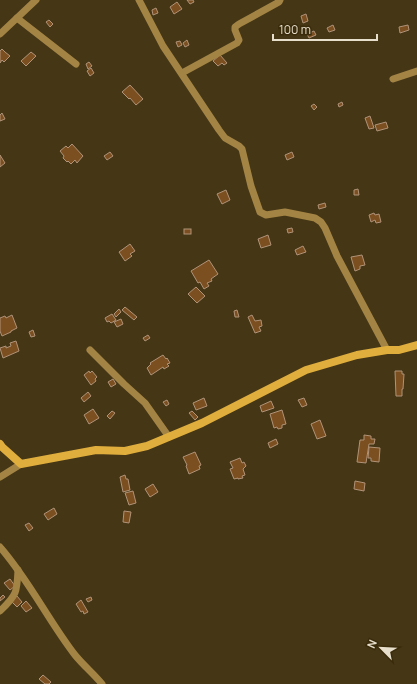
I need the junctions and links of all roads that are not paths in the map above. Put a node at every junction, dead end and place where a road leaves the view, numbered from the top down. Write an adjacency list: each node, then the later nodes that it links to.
1 (36, 0): 4 (street)
2 (139, 0): 8 (street)
3 (280, 0): 8 (street)
4 (17, 18): 5 (street); 6 (street)
5 (0, 34)
6 (76, 64)
7 (417, 71): 9 (street)
8 (182, 73): 12 (street)
9 (393, 79)
10 (417, 345): 12 (street)
11 (90, 350): 13 (street)
12 (387, 350): 13 (street)
13 (169, 437): 15 (street)
14 (0, 444): 15 (street)
15 (21, 464): 16 (street)
16 (0, 476)
17 (0, 547): 18 (street)
18 (18, 570): 19 (street); 20 (street)
19 (0, 611)
20 (102, 684)

